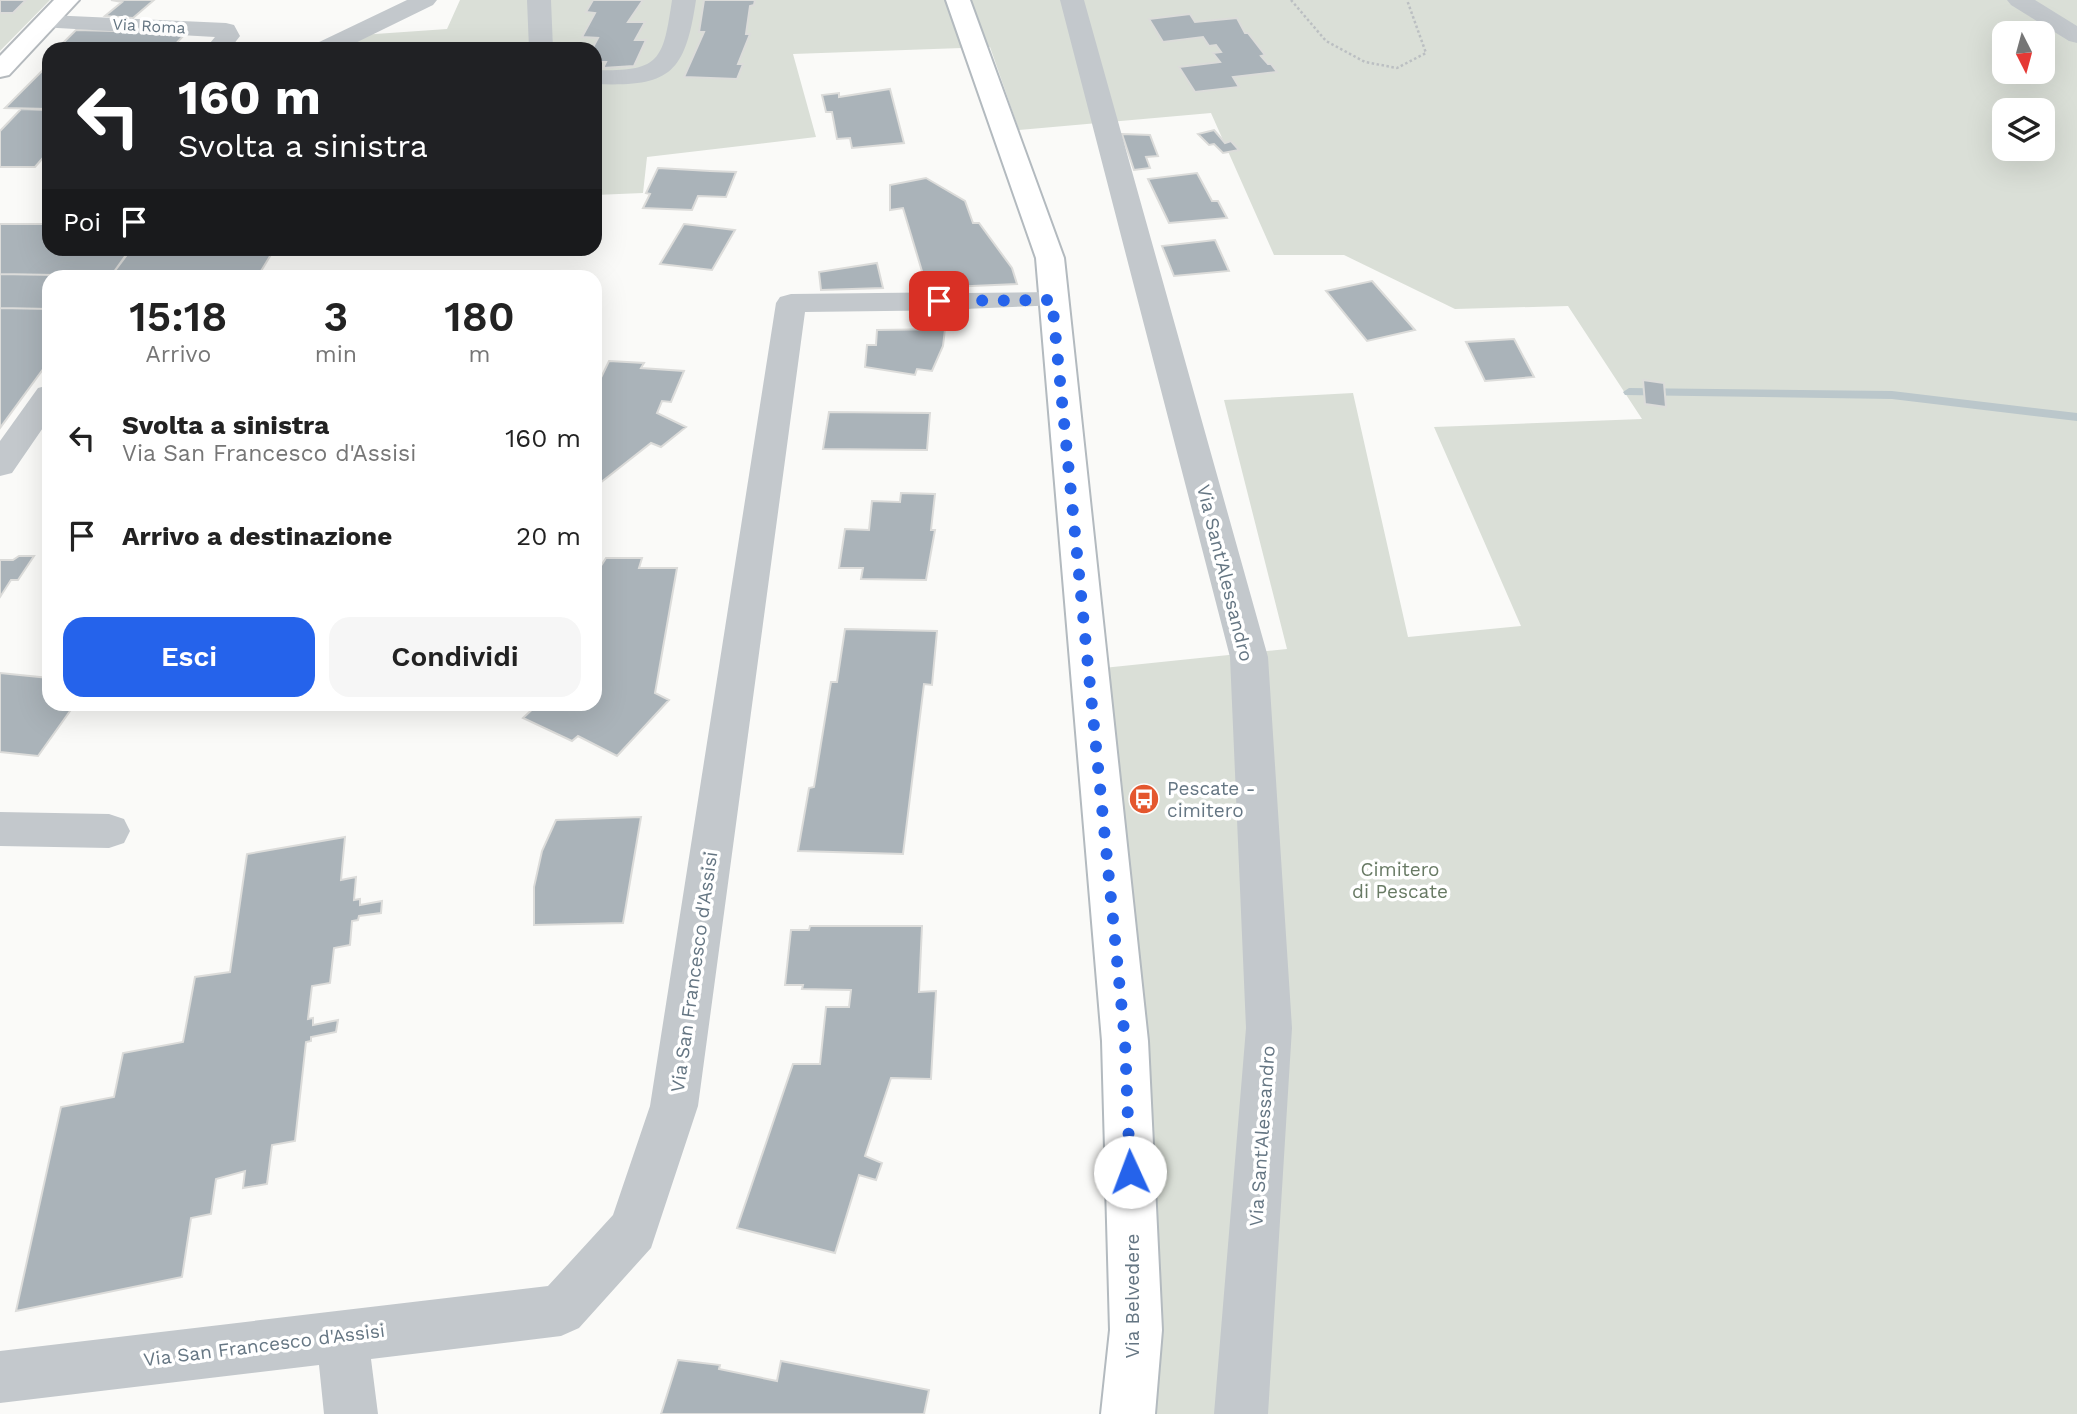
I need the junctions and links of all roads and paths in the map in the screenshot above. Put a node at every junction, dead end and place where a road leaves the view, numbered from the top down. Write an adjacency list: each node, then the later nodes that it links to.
1 (67, 0): 10 (main road)
2 (425, 0): 13 (street)
3 (539, 0): 14 (street)
4 (684, 0): 16 (street)
5 (958, 0): 17 (main road, Via Belvedere)
6 (1072, 0): 27 (street, Via Sant'Alessandro)
7 (1291, 0): 8 (path)
8 (1407, 0)
9 (2019, 0): 11 (street)
10 (48, 22): 12 (street, Via Roma); 15 (main road)
11 (2077, 36)
12 (223, 42)
13 (338, 42)
14 (541, 42)
15 (0, 70)
16 (602, 77)
17 (1052, 300): 18 (street, Via San Francesco d'Assisi); 26 (main road, Via Belvedere)
18 (964, 301): 23 (street, Via San Francesco d'Assisi)
19 (42, 405): 20 (street)
20 (0, 465)
21 (0, 830): 22 (street)
22 (109, 831)
23 (342, 1336): 24 (street, Via San Francesco d'Assisi); 25 (street)
24 (0, 1377)
25 (351, 1414)
26 (1128, 1414)
27 (1241, 1414)

